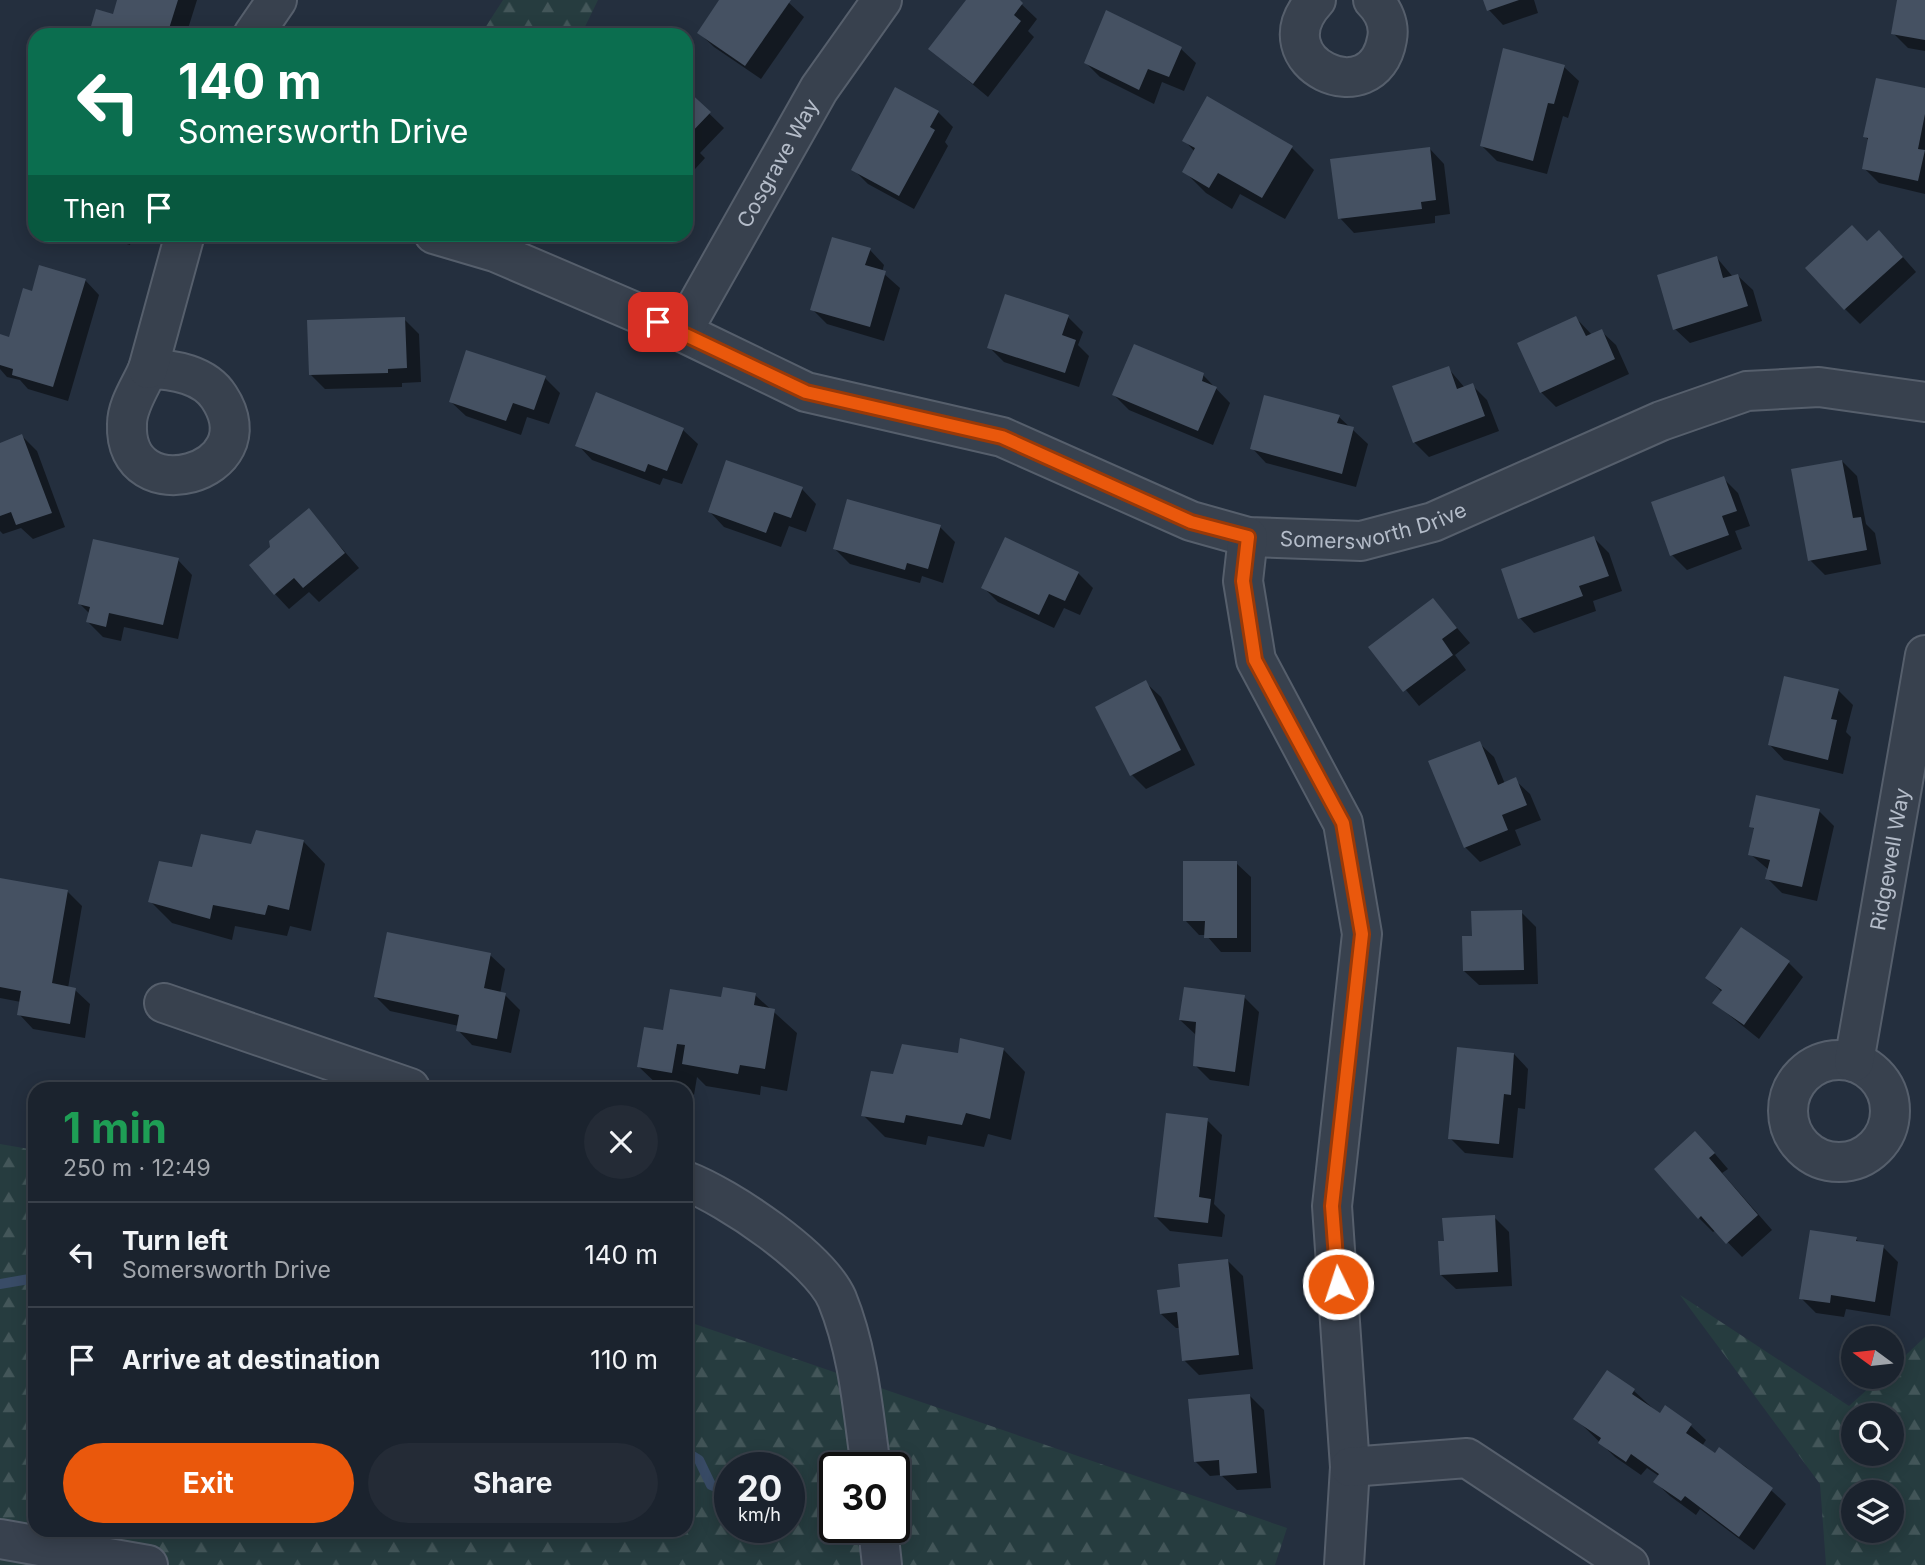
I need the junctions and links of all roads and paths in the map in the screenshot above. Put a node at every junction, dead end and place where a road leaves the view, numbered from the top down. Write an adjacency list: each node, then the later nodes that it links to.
1 (277, 0): 5 (street)
2 (882, 0): 8 (street, Cosgrave Way)
3 (1373, 0): 4 (street)
4 (1304, 3)
5 (258, 28)
6 (183, 242): 9 (street)
7 (461, 242): 8 (street, Somersworth Drive)
8 (682, 332): 11 (street, Somersworth Drive)
9 (148, 369)
10 (1925, 402): 11 (street, Somersworth Drive)
11 (1248, 537): 18 (street)
12 (1925, 655): 14 (street, Ridgewell Way)
13 (163, 1003): 15 (street)
14 (1854, 1062)
15 (393, 1082)
16 (693, 1185): 17 (street)
17 (869, 1452)
18 (1350, 1467): 23 (street); 24 (street)
19 (0, 1539): 21 (street)
20 (880, 1543): 22 (street)
21 (148, 1565)
22 (882, 1565)
23 (1344, 1565)
24 (1629, 1565)

